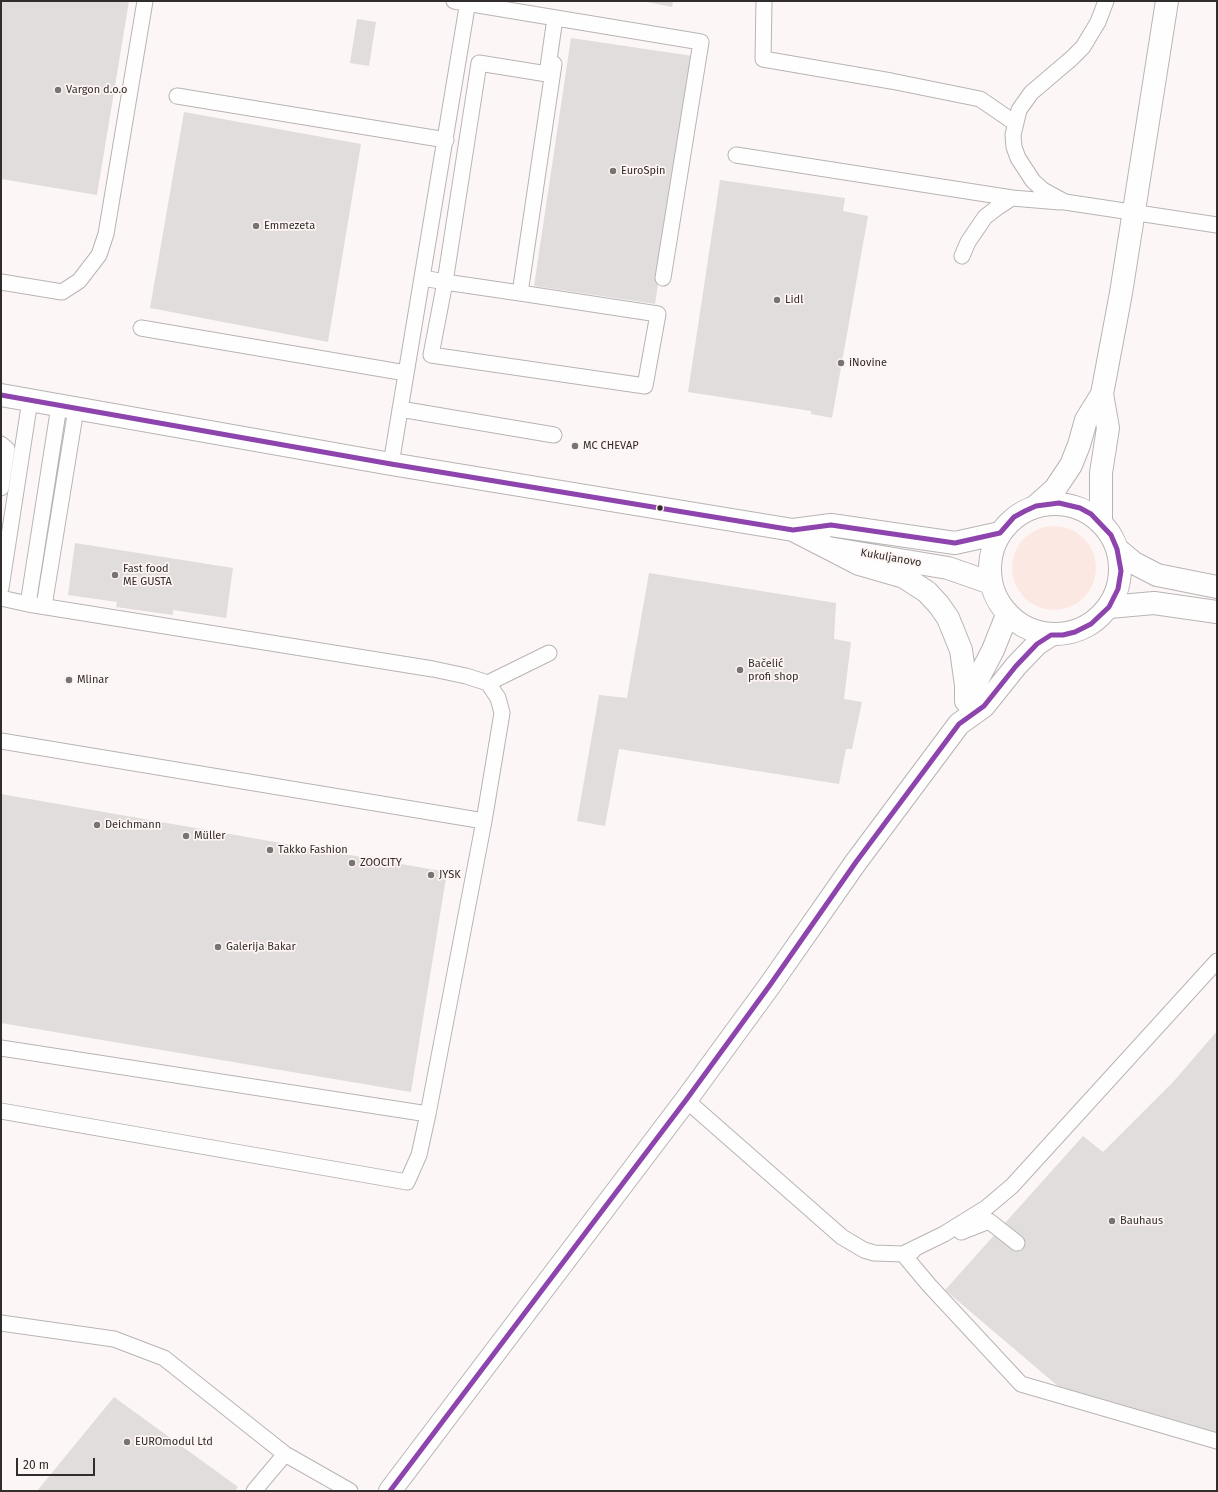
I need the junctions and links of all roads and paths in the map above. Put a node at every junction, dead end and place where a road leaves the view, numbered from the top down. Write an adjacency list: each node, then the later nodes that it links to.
1 (145, 1): 18 (lane)
2 (764, 1): 8 (lane)
3 (1106, 1): 8 (lane)
4 (1167, 1): 13 (street)
5 (463, 2): 6 (lane); 9 (lane)
6 (558, 18): 17 (lane); 19 (lane); 20 (lane)
7 (177, 96): 9 (lane)
8 (1015, 123): 12 (lane)
9 (446, 140): 16 (lane)
10 (736, 155): 11 (lane)
11 (1012, 198): 12 (lane); 15 (lane)
12 (1065, 202): 13 (lane)
13 (1134, 212): 14 (lane); 23 (street)
14 (1217, 225)
15 (962, 256)
16 (422, 278): 19 (lane); 22 (lane)
17 (663, 278)
18 (1, 282)
19 (445, 282): 20 (lane); 20 (lane)
20 (520, 293)
21 (141, 328): 22 (lane)
22 (406, 373): 27 (lane)
23 (1102, 394): 32 (street); 33 (street)
24 (1, 396): 25 (street, Kukuljanovo)
25 (30, 400): 26 (street, Kukuljanovo); 40 (lane)
26 (67, 407): 30 (street, Kukuljanovo); 42 (lane); 43 (lane)
27 (400, 409): 28 (lane); 30 (lane)
28 (554, 435)
29 (1, 444): 31 (lane)
30 (391, 464): 34 (street, Kukuljanovo)
31 (1, 488)
32 (1036, 506): 33 (street); 35 (street)
33 (1101, 523): 37 (street)
34 (793, 530): 35 (street, Kukuljanovo); 36 (street, Kukuljanovo)
35 (1000, 533): 38 (street)
36 (828, 548): 38 (street, Kukuljanovo); 50 (street)
37 (1117, 549): 39 (street); 44 (street)
38 (991, 583): 46 (street)
39 (1217, 587)
40 (1, 588)
41 (1, 598): 42 (lane)
42 (28, 604): 43 (lane)
43 (44, 606): 49 (lane)
44 (1109, 607): 45 (street); 47 (street)
45 (1217, 612)
46 (1007, 615): 47 (street); 50 (street)
47 (1051, 635): 51 (street)
48 (549, 653): 49 (lane)
49 (488, 683): 53 (lane)
50 (966, 701): 51 (street)
51 (959, 724): 56 (street)
52 (1, 741): 53 (lane)
53 (484, 821): 58 (lane)
54 (1217, 961): 60 (lane)
55 (1, 1048): 58 (lane)
56 (686, 1100): 60 (lane); 66 (street)
57 (1, 1111): 58 (lane)
58 (428, 1114)
59 (1017, 1243): 60 (lane)
60 (903, 1254): 62 (lane)
61 (1, 1323): 63 (lane)
62 (1217, 1441)
63 (285, 1454): 64 (lane); 65 (lane)
64 (254, 1491)
65 (350, 1491)
66 (390, 1491)

